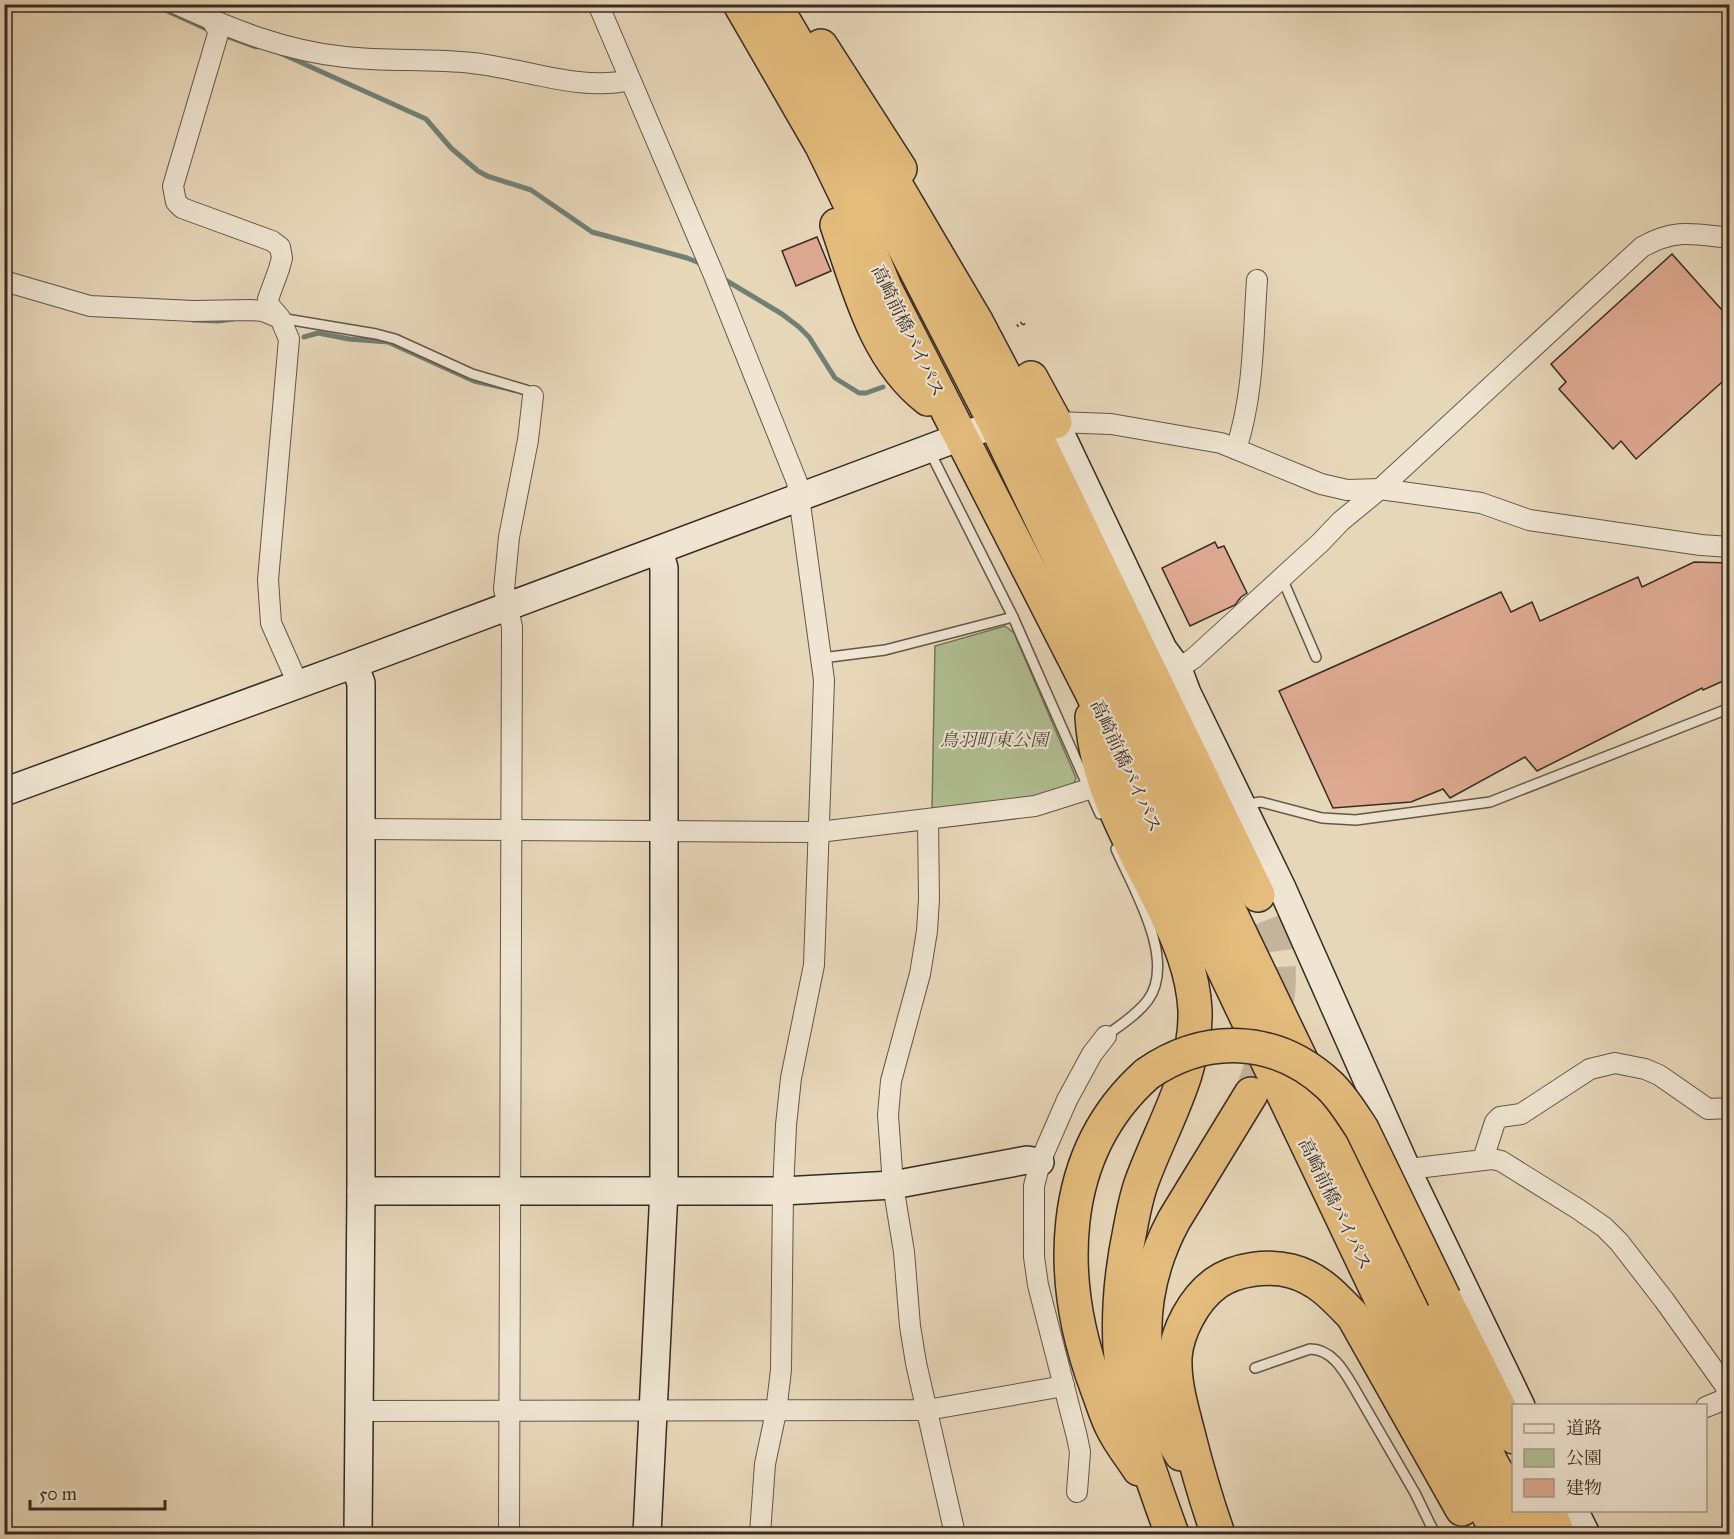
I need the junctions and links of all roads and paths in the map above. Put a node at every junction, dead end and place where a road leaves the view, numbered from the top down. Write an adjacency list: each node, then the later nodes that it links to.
1 (176, 4): 7 (street)
2 (193, 4): 7 (street)
3 (598, 4): 9 (street)
4 (740, 4): 19 (highway, 高崎前橋バイパス)
5 (774, 4): 8 (highway, 高崎前橋バイパス)
6 (793, 4): 17 (highway)
7 (213, 21): 9 (street); 13 (street)
8 (811, 68): 17 (highway); 18 (highway, 高崎前橋バイパス)
9 (630, 80): 23 (street)
10 (1730, 238): 22 (street)
11 (4, 280): 13 (street)
12 (1257, 280): 21 (street)
13 (280, 318): 16 (lane); 33 (street)
14 (1017, 326): 15 (path)
15 (1025, 327)
16 (533, 396): 27 (street)
17 (1042, 422): 18 (street); 21 (street); 32 (street); 46 (highway)
18 (996, 425): 19 (street); 71 (highway, 高崎前橋バイパス)
19 (959, 437): 20 (street); 34 (highway, 高崎前橋バイパス)
20 (929, 449): 23 (street); 28 (lane)
21 (1236, 449): 22 (street)
22 (1380, 489): 24 (street); 26 (street)
23 (800, 497): 25 (street); 30 (street)
24 (1730, 547)
25 (659, 550): 27 (street); 43 (street)
26 (1282, 578): 29 (lane); 32 (street)
27 (507, 607): 31 (street); 42 (street)
28 (1013, 617): 30 (lane); 36 (lane)
29 (1316, 657)
30 (822, 658): 44 (street)
31 (354, 664): 33 (street); 41 (street)
32 (1178, 669): 38 (street)
33 (298, 684): 37 (street)
34 (1090, 692): 72 (highway); 85 (highway, 高崎前橋バイパス)
35 (1730, 708): 38 (lane)
36 (1089, 789): 39 (street); 40 (lane)
37 (4, 792)
38 (1243, 810): 52 (street)
39 (928, 820): 44 (street); 53 (street)
40 (1103, 820)
41 (362, 829): 42 (street); 55 (street)
42 (511, 831): 43 (street); 57 (street)
43 (664, 832): 44 (street); 54 (street)
44 (819, 832): 56 (street)
45 (1113, 842): 47 (lane)
46 (1257, 895)
47 (1106, 1036): 51 (street)
48 (1251, 1094): 69 (highway)
49 (1730, 1108): 50 (street)
50 (1483, 1159): 52 (street); 60 (street)
51 (1040, 1162): 53 (street); 59 (street)
52 (1408, 1172): 61 (street)
53 (893, 1185): 56 (street); 63 (street)
54 (664, 1190): 56 (street); 57 (street); 66 (street)
55 (361, 1191): 57 (street); 64 (street)
56 (783, 1191): 67 (street)
57 (510, 1192): 65 (street)
58 (1255, 1368): 83 (lane)
59 (1064, 1386): 63 (street); 70 (street)
60 (1730, 1397): 62 (street)
61 (1520, 1404)
62 (1707, 1407)
63 (927, 1410): 67 (street); 80 (street)
64 (359, 1411): 65 (street); 76 (street)
65 (510, 1411): 66 (street); 77 (street)
66 (653, 1411): 67 (street); 78 (street)
67 (776, 1412): 79 (street)
68 (1512, 1433): 72 (highway, bridge)
69 (1201, 1486): 82 (highway); 84 (highway)
70 (1077, 1492)
71 (1512, 1499)
72 (1160, 1501): 81 (highway)
73 (1519, 1512): 86 (highway)
74 (1549, 1512): 87 (highway)
75 (1575, 1512): 88 (street)
76 (358, 1534)
77 (509, 1534)
78 (647, 1534)
79 (760, 1534)
80 (955, 1534)
81 (1172, 1534)
82 (1218, 1534)
83 (1435, 1534)
84 (1476, 1534)
85 (1498, 1534)
86 (1531, 1534)
87 (1558, 1534)
88 (1586, 1534)

